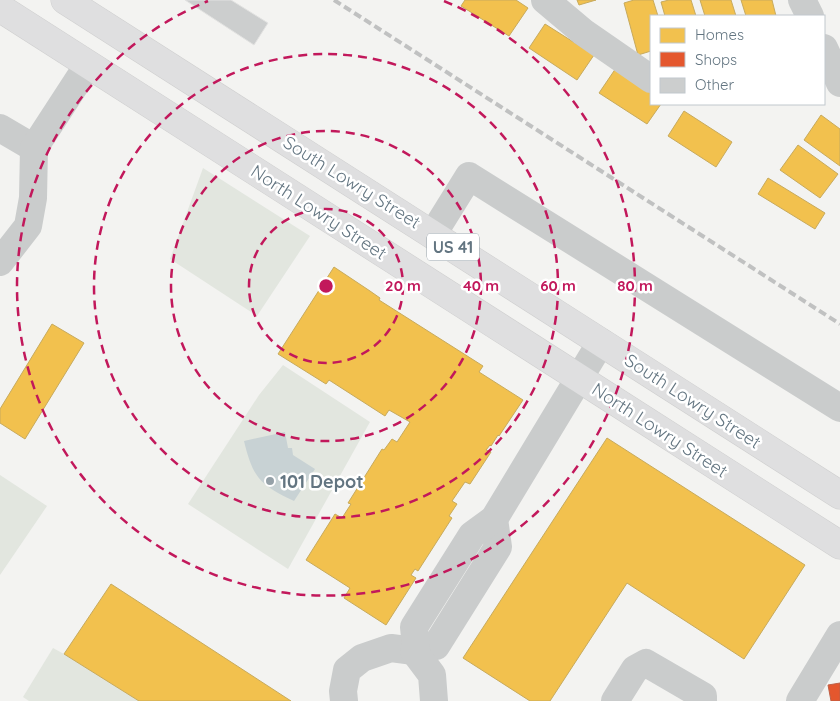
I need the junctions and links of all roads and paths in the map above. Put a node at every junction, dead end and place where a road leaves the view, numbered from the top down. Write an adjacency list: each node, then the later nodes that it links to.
1 (65, 0): 12 (main road, South Lowry Street / US 41)
2 (545, 0): 8 (street)
3 (802, 0): 5 (street)
4 (0, 8): 7 (main road, North Lowry Street / US 41)
5 (810, 15)
6 (825, 52): 9 (street)
7 (88, 65): 11 (street); 15 (main road, North Lowry Street / US 41)
8 (650, 78)
9 (834, 83)
10 (0, 128): 11 (street)
11 (34, 148): 13 (street)
12 (433, 234): 14 (main road, South Lowry Street / US 41); 16 (street)
13 (0, 262)
14 (601, 342): 15 (street); 17 (main road, South Lowry Street / US 41)
15 (579, 378): 18 (main road, North Lowry Street / US 41); 20 (street)
16 (840, 408)
17 (840, 495)
18 (840, 545)
19 (840, 635): 25 (street)
20 (415, 649): 21 (street); 22 (street)
21 (344, 701)
22 (434, 701)
23 (615, 701): 24 (street)
24 (703, 701)
25 (800, 701)

